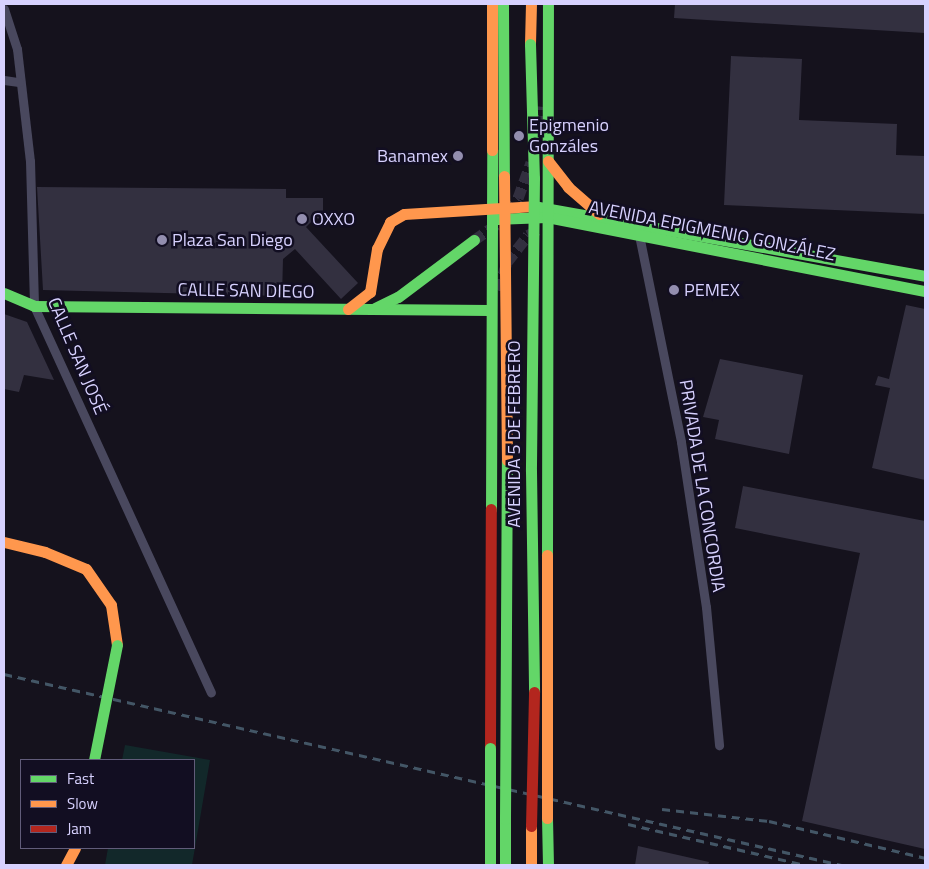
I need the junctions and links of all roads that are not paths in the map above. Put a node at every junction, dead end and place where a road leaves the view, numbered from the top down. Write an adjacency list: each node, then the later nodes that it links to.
1 (492, 4): 12 (main road, AVENIDA 5 DE FEBRERO)
2 (503, 4): 34 (main road, AVENIDA 5 DE FEBRERO, bridge)
3 (531, 4): 30 (main road, AVENIDA 5 DE FEBRERO, bridge)
4 (541, 4): 9 (main road)
5 (548, 4): 10 (main road, AVENIDA 5 DE FEBRERO)
6 (4, 9): 8 (street, CALLE SAN JOSÉ)
7 (4, 80): 8 (street)
8 (20, 82): 21 (street, CALLE SAN JOSÉ)
9 (540, 106)
10 (548, 161): 11 (main road, AVENIDA 5 DE FEBRERO); 14 (main road)
11 (547, 211): 12 (main road, AVENIDA EPIGMENIO GONZÁLEZ); 13 (main road, AVENIDA EPIGMENIO GONZÁLEZ); 37 (main road, AVENIDA 5 DE FEBRERO, bridge)
12 (490, 213): 22 (main road, AVENIDA EPIGMENIO GONZÁLEZ); 24 (main road, AVENIDA 5 DE FEBRERO)
13 (565, 215): 14 (main road, AVENIDA EPIGMENIO GONZÁLEZ); 15 (main road, AVENIDA EPIGMENIO GONZÁLEZ)
14 (598, 219): 17 (main road, AVENIDA EPIGMENIO GONZÁLEZ)
15 (639, 235): 19 (main road, AVENIDA EPIGMENIO GONZÁLEZ); 28 (street, PRIVADA DE LA CONCORDIA)
16 (474, 240): 23 (main road)
17 (925, 276)
18 (498, 290): 25 (main road)
19 (925, 291)
20 (4, 293): 21 (main road, CALLE SAN DIEGO)
21 (34, 306): 22 (main road, CALLE SAN DIEGO); 27 (street, CALLE SAN JOSÉ)
22 (348, 309): 23 (main road, CALLE SAN DIEGO)
23 (371, 309): 24 (main road, CALLE SAN DIEGO)
24 (490, 310): 25 (main road, AVENIDA 5 DE FEBRERO)
25 (492, 475): 33 (main road, AVENIDA 5 DE FEBRERO, bridge)
26 (4, 542): 29 (main road, bridge)
27 (210, 692)
28 (719, 745)
29 (94, 759)
30 (531, 848): 35 (main road, AVENIDA 5 DE FEBRERO); 36 (main road)
31 (74, 849): 32 (main road)
32 (66, 865)
33 (490, 865)
34 (505, 865)
35 (531, 865)
36 (535, 865)
37 (548, 865)

